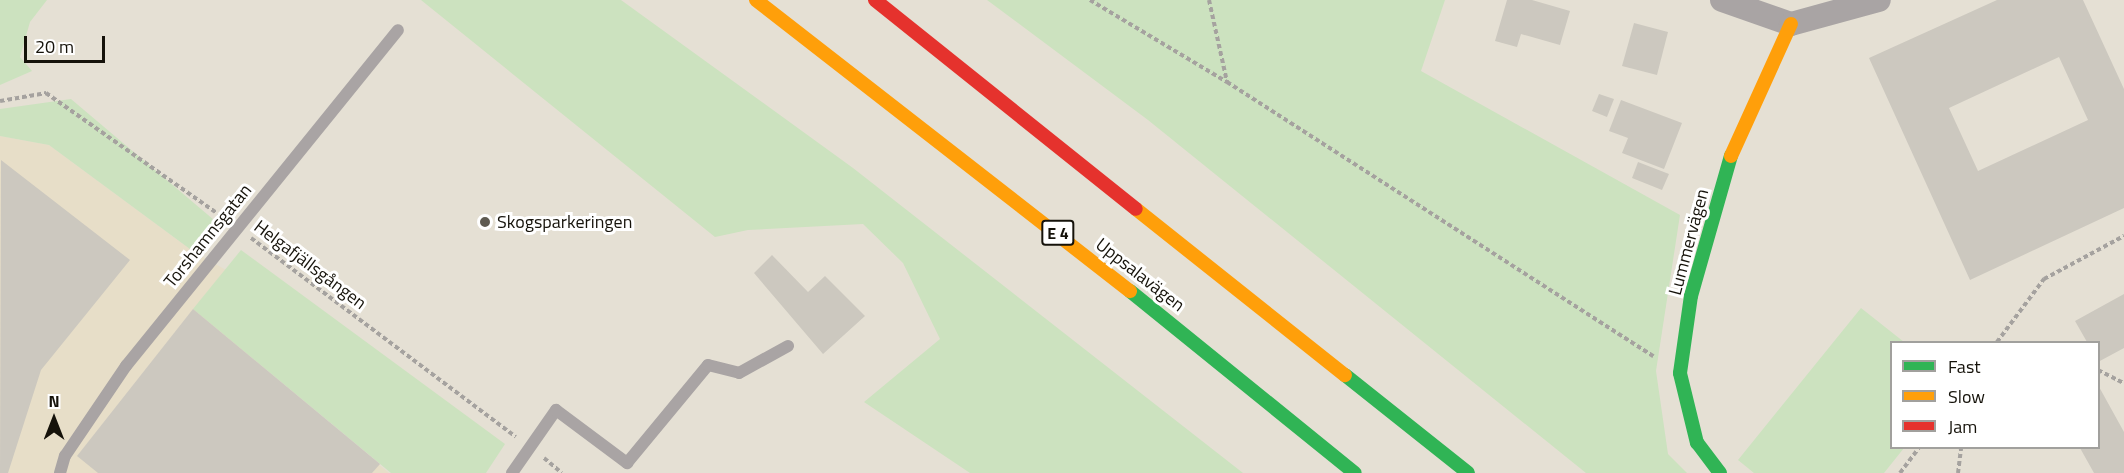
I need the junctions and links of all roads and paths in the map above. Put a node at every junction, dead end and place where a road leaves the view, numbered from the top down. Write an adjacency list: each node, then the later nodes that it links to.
1 (756, 0): 24 (main road, Uppsalavägen / E 4)
2 (875, 0): 25 (main road)
3 (1090, 0): 9 (path)
4 (1209, 0): 9 (path)
5 (1722, 0): 7 (street)
6 (1879, 0): 7 (street)
7 (1791, 24): 16 (main road, Lummervägen)
8 (398, 30): 11 (lane, Torshamnsgatan)
9 (1227, 82): 16 (path)
10 (0, 101): 11 (path, Helgafjällsgången)
11 (238, 228): 18 (path, Helgafjällsgången); 21 (lane, Torshamnsgatan)
12 (2124, 236): 13 (path)
13 (1998, 341)
14 (788, 346): 18 (lane)
15 (2100, 371): 17 (path)
16 (1680, 373): 26 (main road, Lummervägen)
17 (2124, 383)
18 (530, 447): 22 (lane); 23 (path, Helgafjällsgången)
19 (1918, 449): 27 (path)
20 (1961, 449): 28 (path)
21 (60, 473)
22 (512, 473)
23 (562, 473)
24 (1355, 473)
25 (1468, 473)
26 (1720, 473)
27 (1900, 473)
28 (1958, 473)

